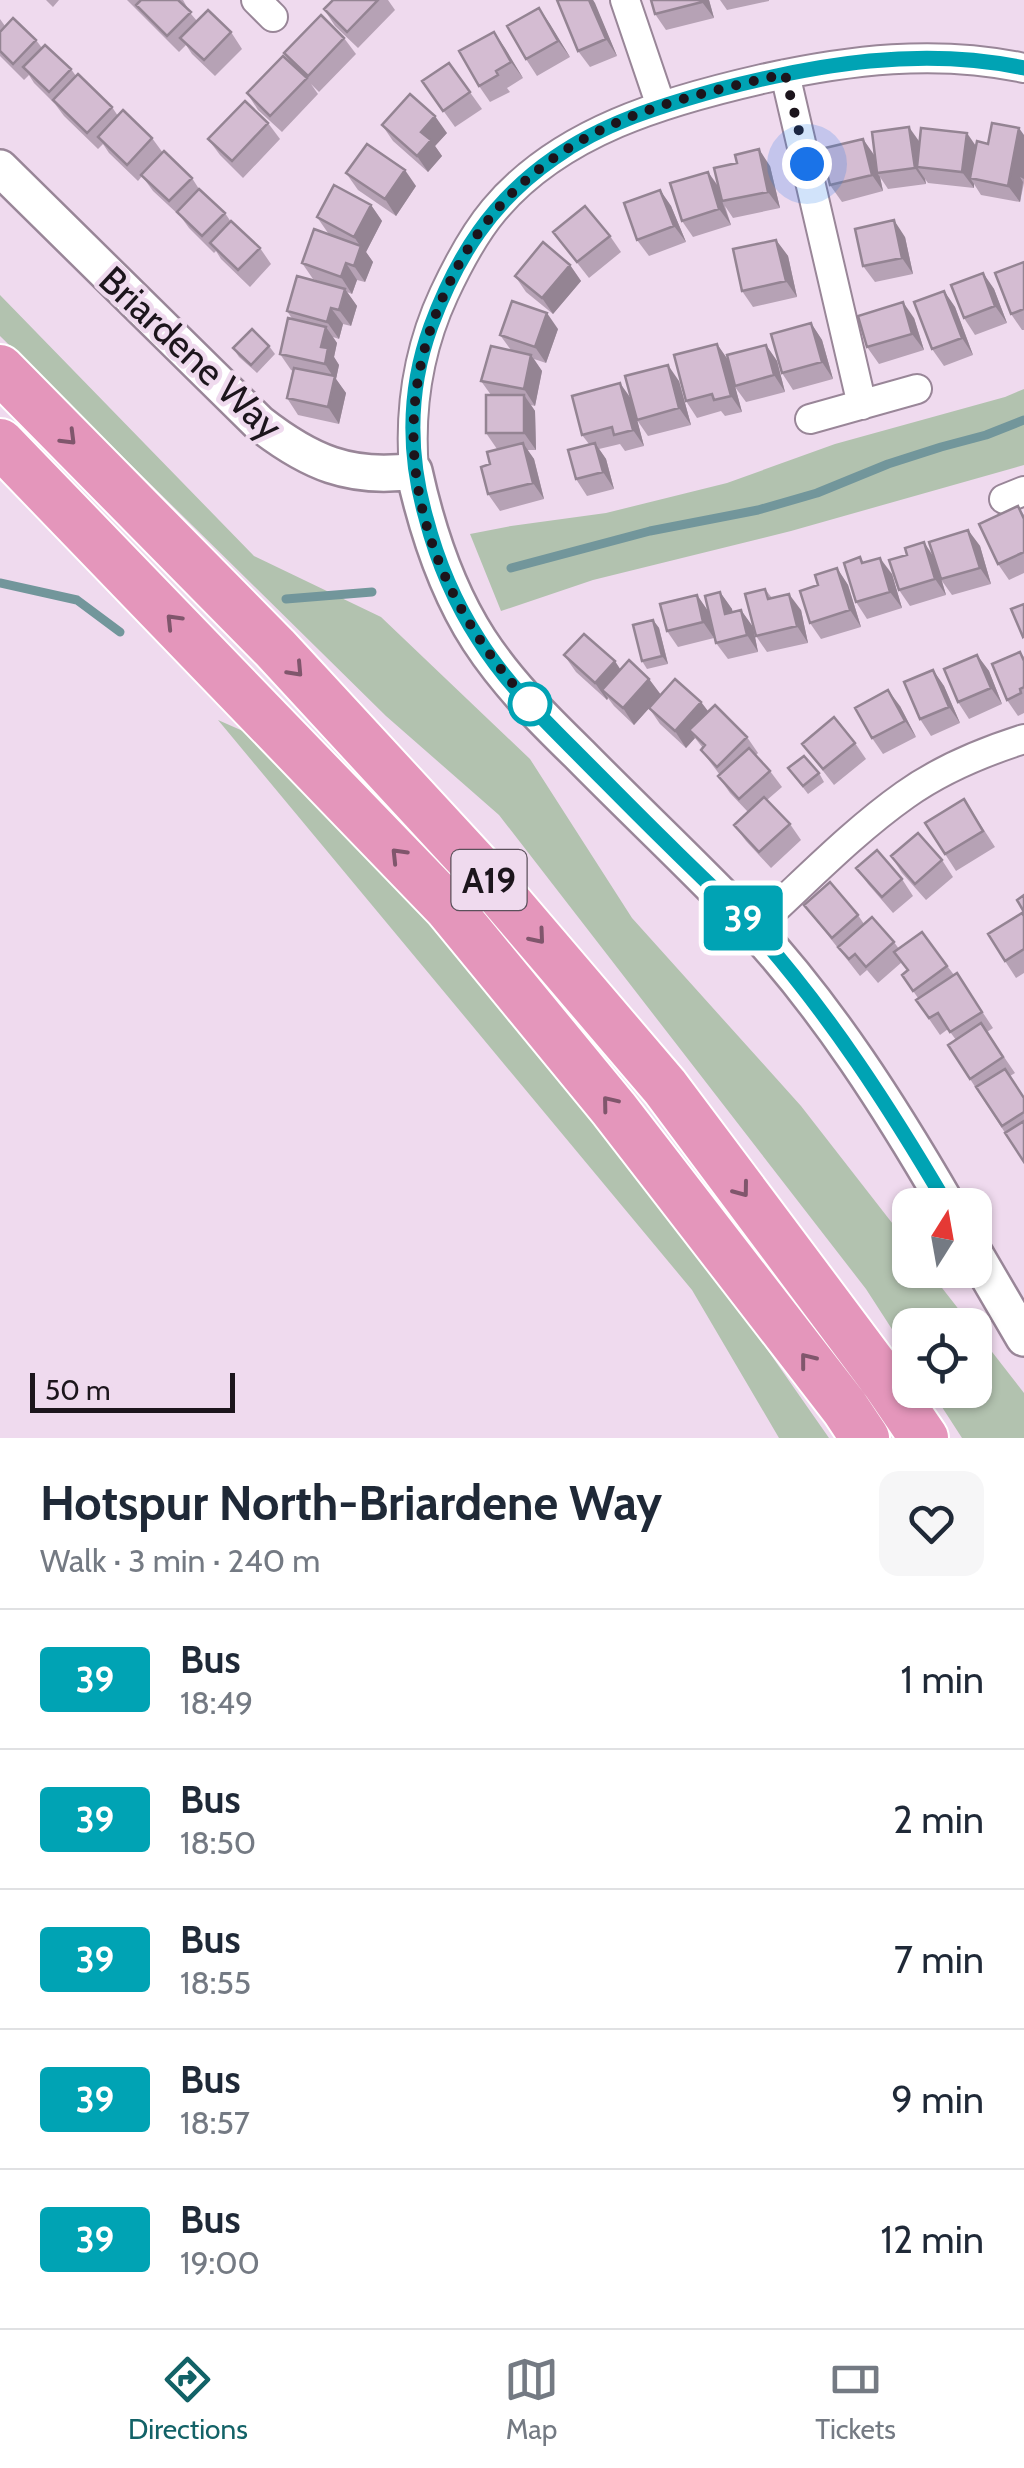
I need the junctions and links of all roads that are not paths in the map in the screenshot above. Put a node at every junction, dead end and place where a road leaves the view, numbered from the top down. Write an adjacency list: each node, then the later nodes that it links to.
1 (625, 0): 4 (street)
2 (1024, 68): 3 (street)
3 (785, 74): 4 (street); 8 (street)
4 (661, 106): 11 (street)
5 (0, 168): 11 (street, Briardene Way)
6 (0, 369): 18 (highway, A19, one-way to 18)
7 (917, 389): 8 (street)
8 (862, 405): 9 (street)
9 (810, 418)
10 (0, 443): 17 (highway, A19, one-way to 10)
11 (414, 471): 13 (street)
12 (1024, 739): 13 (street)
13 (753, 929): 14 (street)
14 (937, 1188)
15 (992, 1283): 16 (street)
16 (1024, 1338)
17 (866, 1438)
18 (924, 1438)

